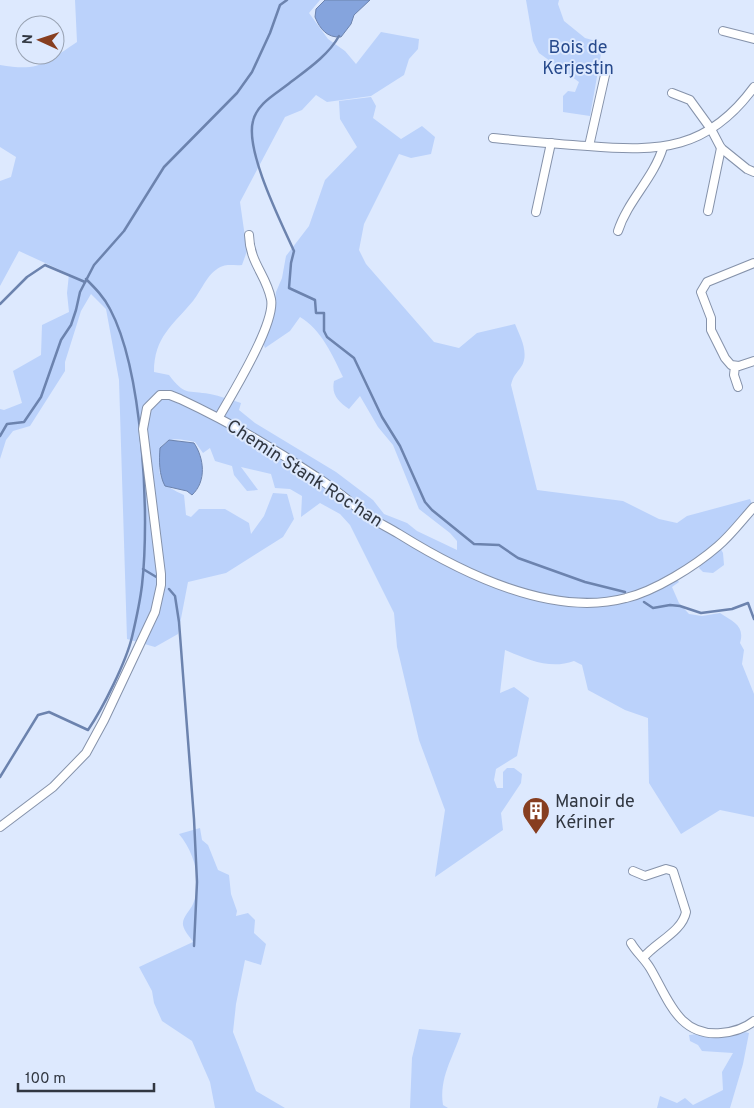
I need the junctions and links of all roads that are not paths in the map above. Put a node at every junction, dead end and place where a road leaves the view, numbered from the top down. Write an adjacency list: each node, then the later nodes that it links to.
1 (722, 31): 2 (street)
2 (754, 39)
3 (605, 75): 9 (street)
4 (754, 87): 6 (street)
5 (672, 93): 6 (street)
6 (711, 129): 10 (street); 11 (street)
7 (493, 138): 8 (street)
8 (551, 143): 9 (street); 14 (street)
9 (589, 146): 10 (street)
10 (663, 147): 15 (street)
11 (721, 148): 12 (street); 13 (street)
12 (754, 172)
13 (708, 211)
14 (536, 212)
15 (618, 231)
16 (249, 234): 21 (street)
17 (754, 263): 19 (street)
18 (754, 361): 19 (street)
19 (734, 366): 20 (street)
20 (738, 387)
21 (219, 417): 22 (street, Chemin Stank Roc'han); 23 (street, Chemin Stank Roc'han)
22 (754, 507)
23 (0, 827)
24 (633, 871): 26 (street)
25 (631, 943): 26 (street)
26 (643, 958): 27 (street)
27 (754, 1021)

